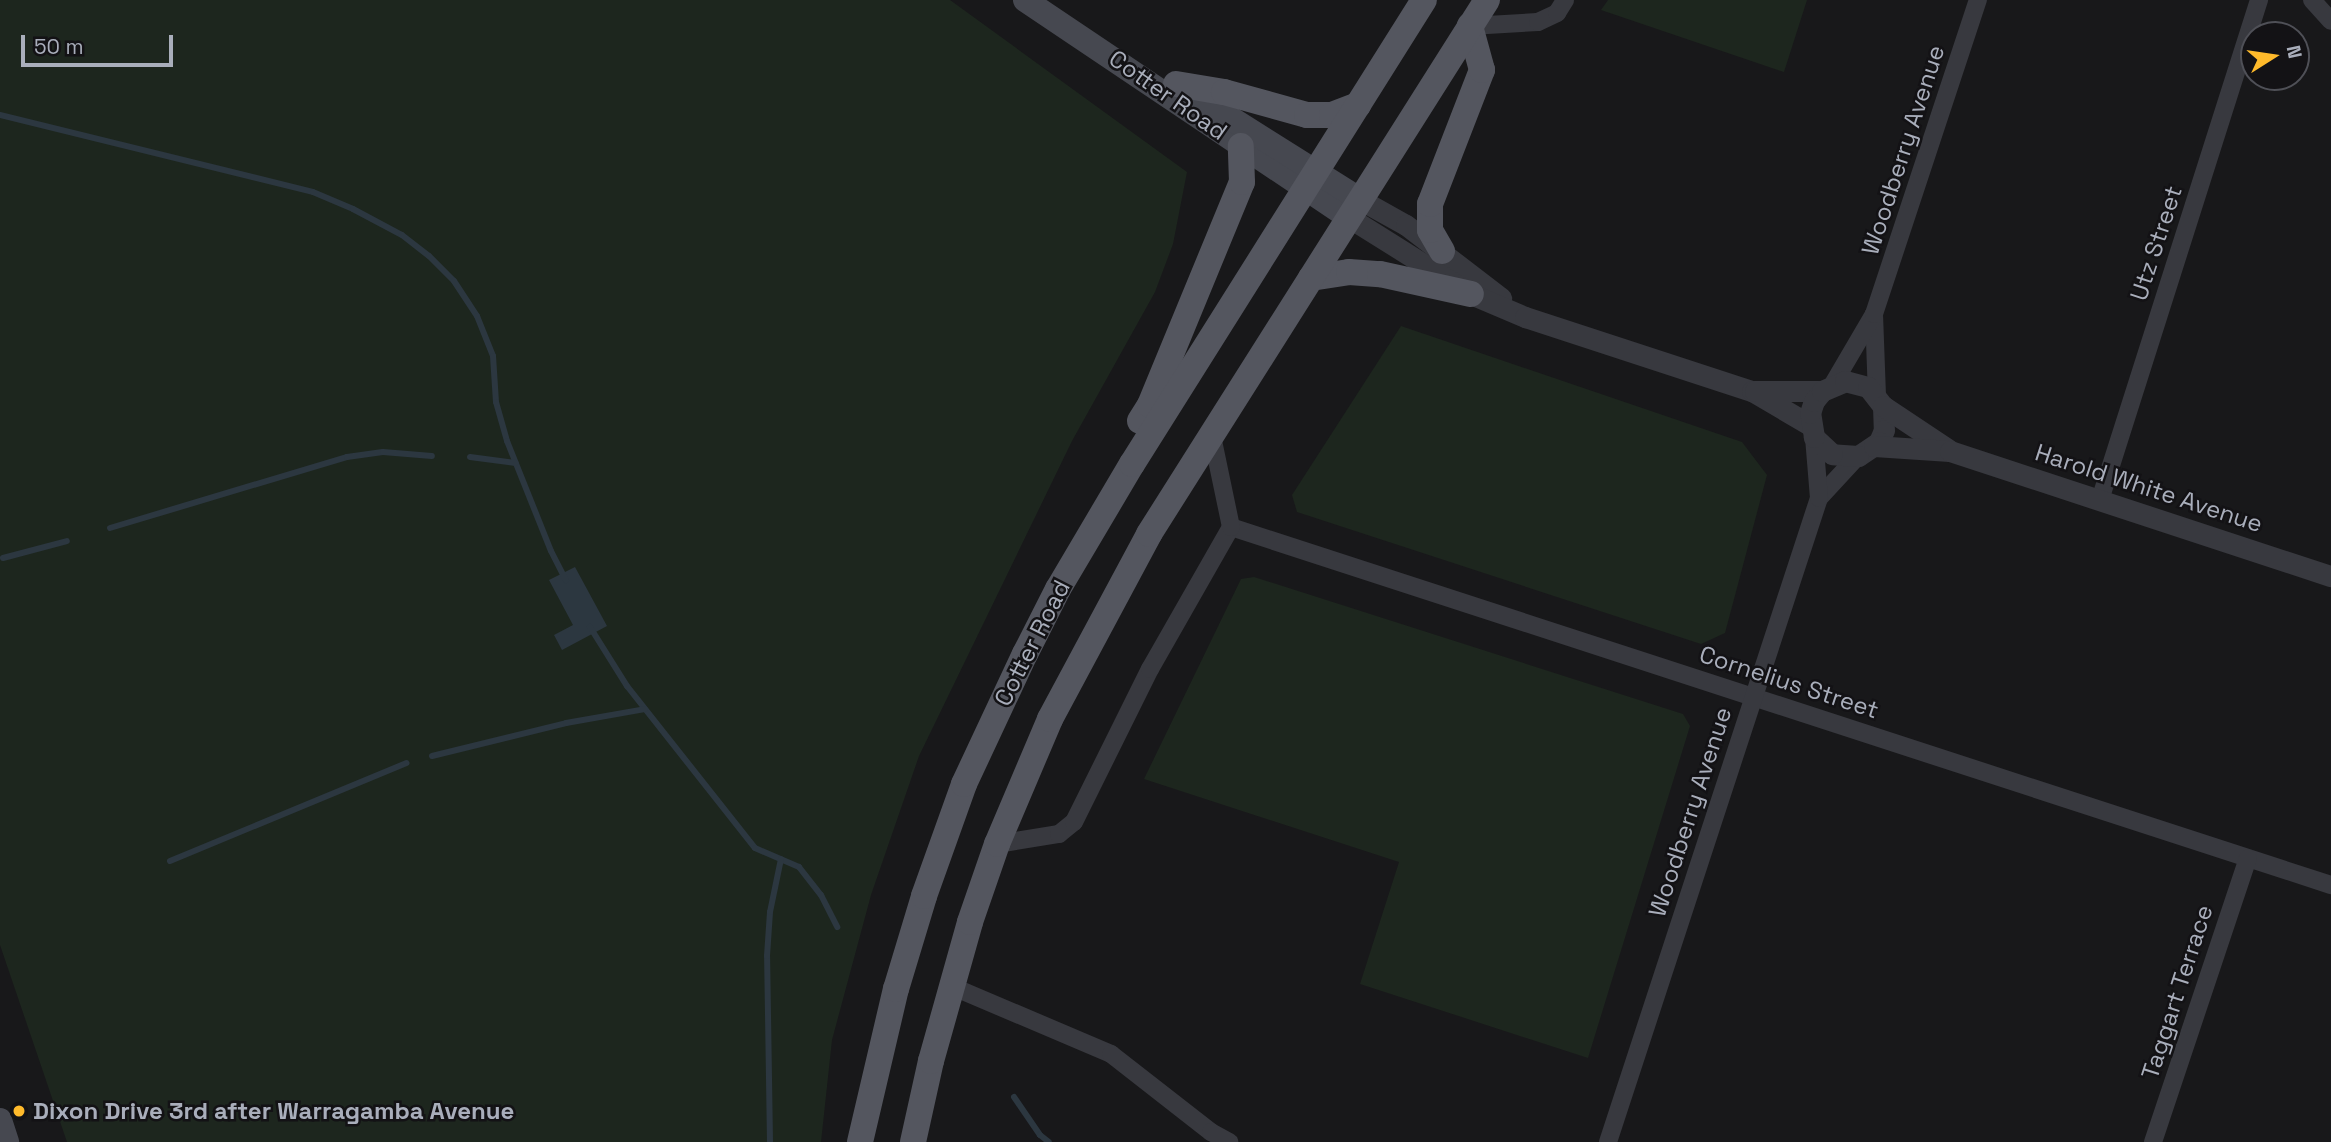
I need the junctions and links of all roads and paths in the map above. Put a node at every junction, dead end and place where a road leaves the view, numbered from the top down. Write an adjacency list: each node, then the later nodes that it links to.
1 (1025, 0): 10 (main road, Cotter Road)
2 (1424, 0): 12 (main road)
3 (1487, 0): 9 (main road)
4 (1565, 0): 9 (street)
5 (1979, 0): 19 (street, Woodberry Avenue)
6 (2259, 0): 29 (street, Utz Street)
7 (2312, 0): 8 (street)
8 (2331, 21)
9 (1470, 26): 15 (main road); 16 (main road)
10 (1101, 49): 11 (main road, Cotter Road); 13 (main road, Cotter Road)
11 (1175, 84): 12 (main road); 14 (main road, Cotter Road)
12 (1358, 105): 14 (main road)
13 (1241, 146): 14 (main road, Cotter Road); 33 (main road)
14 (1310, 180): 15 (main road, Cotter Road); 33 (main road, Cotter Road)
15 (1356, 209): 16 (street); 17 (main road, Cotter Road); 18 (street)
16 (1442, 251): 20 (street)
17 (1311, 278): 18 (main road); 25 (main road, Cotter Road)
18 (1471, 293): 20 (street)
19 (1874, 314): 21 (street, Woodberry Avenue); 23 (street, Woodberry Avenue)
20 (1525, 317): 22 (street)
21 (1827, 387): 22 (street); 23 (street); 24 (street)
22 (1752, 391): 24 (street)
23 (1880, 400): 26 (street); 27 (street, Harold White Avenue)
24 (1812, 431): 26 (street); 28 (street, Woodberry Avenue)
25 (1212, 436): 30 (street); 34 (main road, Cotter Road)
26 (1866, 451): 27 (street, Harold White Avenue); 28 (street, Woodberry Avenue)
27 (1951, 451): 29 (street, Harold White Avenue)
28 (1819, 498): 32 (street, Woodberry Avenue)
29 (2100, 500): 31 (street, Harold White Avenue)
30 (1231, 527): 32 (street, Cornelius Street); 34 (street)
31 (2331, 576)
32 (1753, 696): 35 (street, Cornelius Street); 43 (street, Woodberry Avenue)
33 (964, 784): 40 (main road, Cotter Road)
34 (997, 844): 37 (main road, Cotter Road)
35 (2248, 858): 36 (street, Cornelius Street); 44 (street, Taggart Terrace)
36 (2331, 885)
37 (951, 986): 41 (main road, Cotter Road); 42 (street)
38 (0, 1120): 39 (main road)
39 (7, 1142)
40 (860, 1142)
41 (913, 1142)
42 (1229, 1142)
43 (1608, 1142)
44 (2153, 1142)

